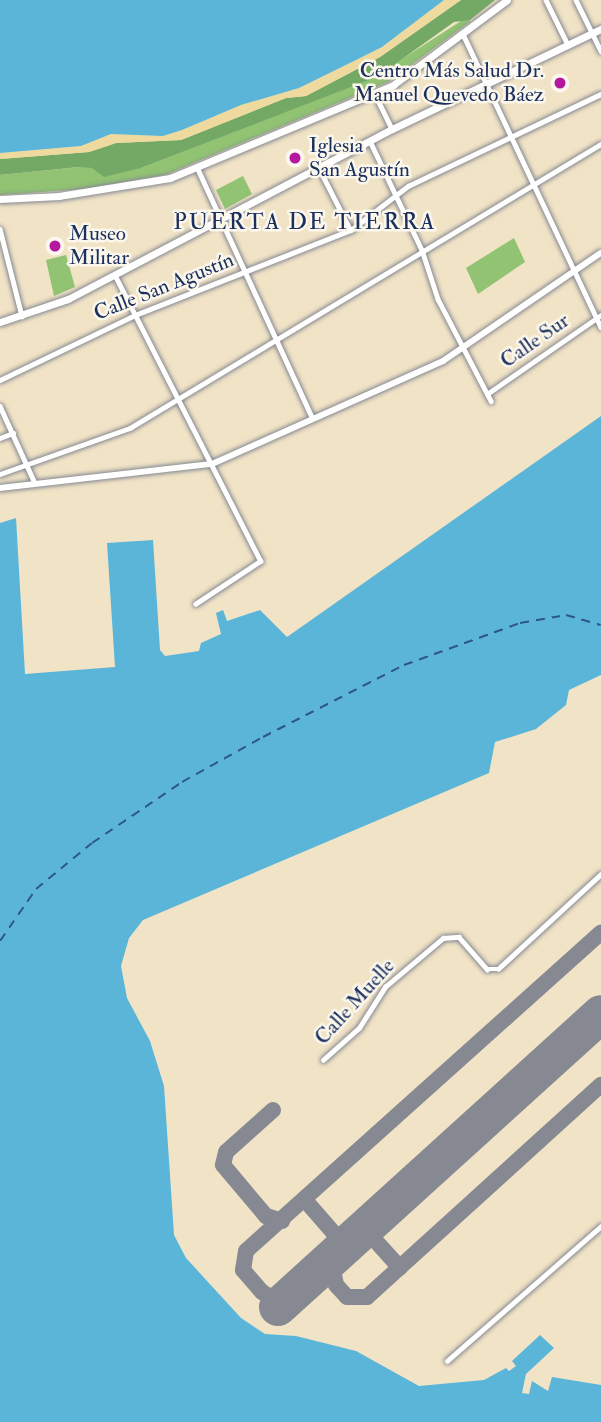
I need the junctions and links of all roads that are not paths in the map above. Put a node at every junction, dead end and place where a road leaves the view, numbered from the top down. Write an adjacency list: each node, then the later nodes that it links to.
1 (507, 0): 6 (main road)
2 (547, 0): 7 (street)
3 (576, 0): 5 (street)
4 (601, 29): 5 (main road)
5 (592, 33): 7 (main road); 8 (street)
6 (463, 34): 9 (street); 10 (main road)
7 (568, 45): 9 (main road)
8 (601, 51)
9 (488, 83): 12 (main road); 13 (street)
10 (374, 94): 12 (street); 16 (main road)
11 (601, 94): 13 (street, Calle San Agustín)
12 (393, 129): 14 (main road)
13 (512, 136): 18 (street); 19 (street, Calle San Agustín)
14 (370, 140): 17 (main road); 19 (street)
15 (601, 144): 18 (street)
16 (197, 167): 20 (main road); 21 (street)
17 (319, 168): 21 (main road); 23 (street)
18 (533, 185): 24 (street); 27 (street)
19 (395, 193): 23 (street, Calle San Agustín); 24 (street)
20 (0, 199)
21 (223, 218): 26 (street); 28 (main road)
22 (0, 229): 31 (street)
23 (351, 230): 26 (street, Calle San Agustín)
24 (422, 250): 34 (street); 35 (street)
25 (601, 253): 27 (main road)
26 (247, 270): 29 (street, Calle San Agustín); 34 (street)
27 (575, 271): 30 (street); 35 (main road)
28 (115, 275): 29 (street); 31 (main road)
29 (135, 315): 36 (street, Calle San Agustín); 38 (street)
30 (599, 316): 33 (street); 37 (street, Calle Sur)
31 (22, 317): 32 (main road)
32 (0, 322)
33 (601, 327)
34 (278, 340): 38 (street); 41 (street)
35 (464, 349): 37 (street); 41 (main road)
36 (0, 380)
37 (487, 394): 39 (street)
38 (179, 398): 44 (street); 45 (street)
39 (491, 401)
40 (0, 406): 42 (street)
41 (312, 417): 44 (main road)
42 (13, 433): 43 (street); 45 (street)
43 (0, 438)
44 (212, 464): 47 (main road); 49 (street)
45 (28, 465): 46 (street); 47 (street)
46 (0, 474)
47 (34, 481): 48 (main road)
48 (0, 488)
49 (196, 604)
50 (601, 874): 51 (street, Calle Muelle)
51 (324, 1060)
52 (601, 1226): 53 (street)
53 (447, 1361)

